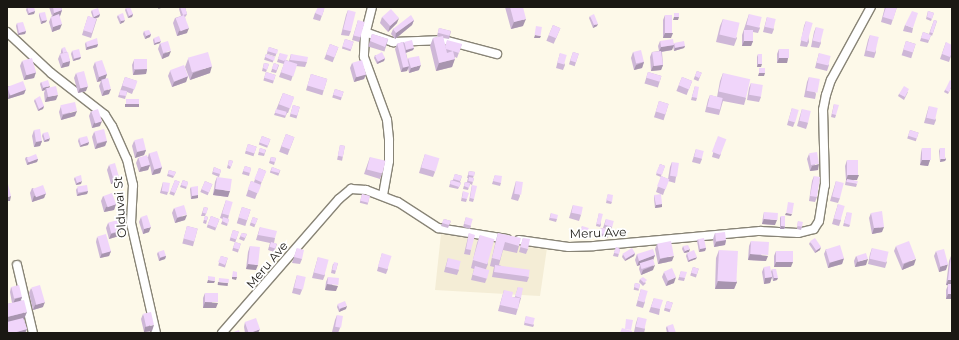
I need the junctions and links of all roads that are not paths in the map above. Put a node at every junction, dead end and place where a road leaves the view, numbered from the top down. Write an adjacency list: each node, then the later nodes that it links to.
1 (372, 7): 4 (street)
2 (871, 7): 6 (street, Meru Ave)
3 (7, 32): 9 (street, Olduvai St)
4 (365, 32): 5 (street); 6 (street)
5 (497, 54)
6 (383, 195): 10 (street, Meru Ave)
7 (17, 265): 8 (street)
8 (33, 333)
9 (156, 333)
10 (222, 333)

